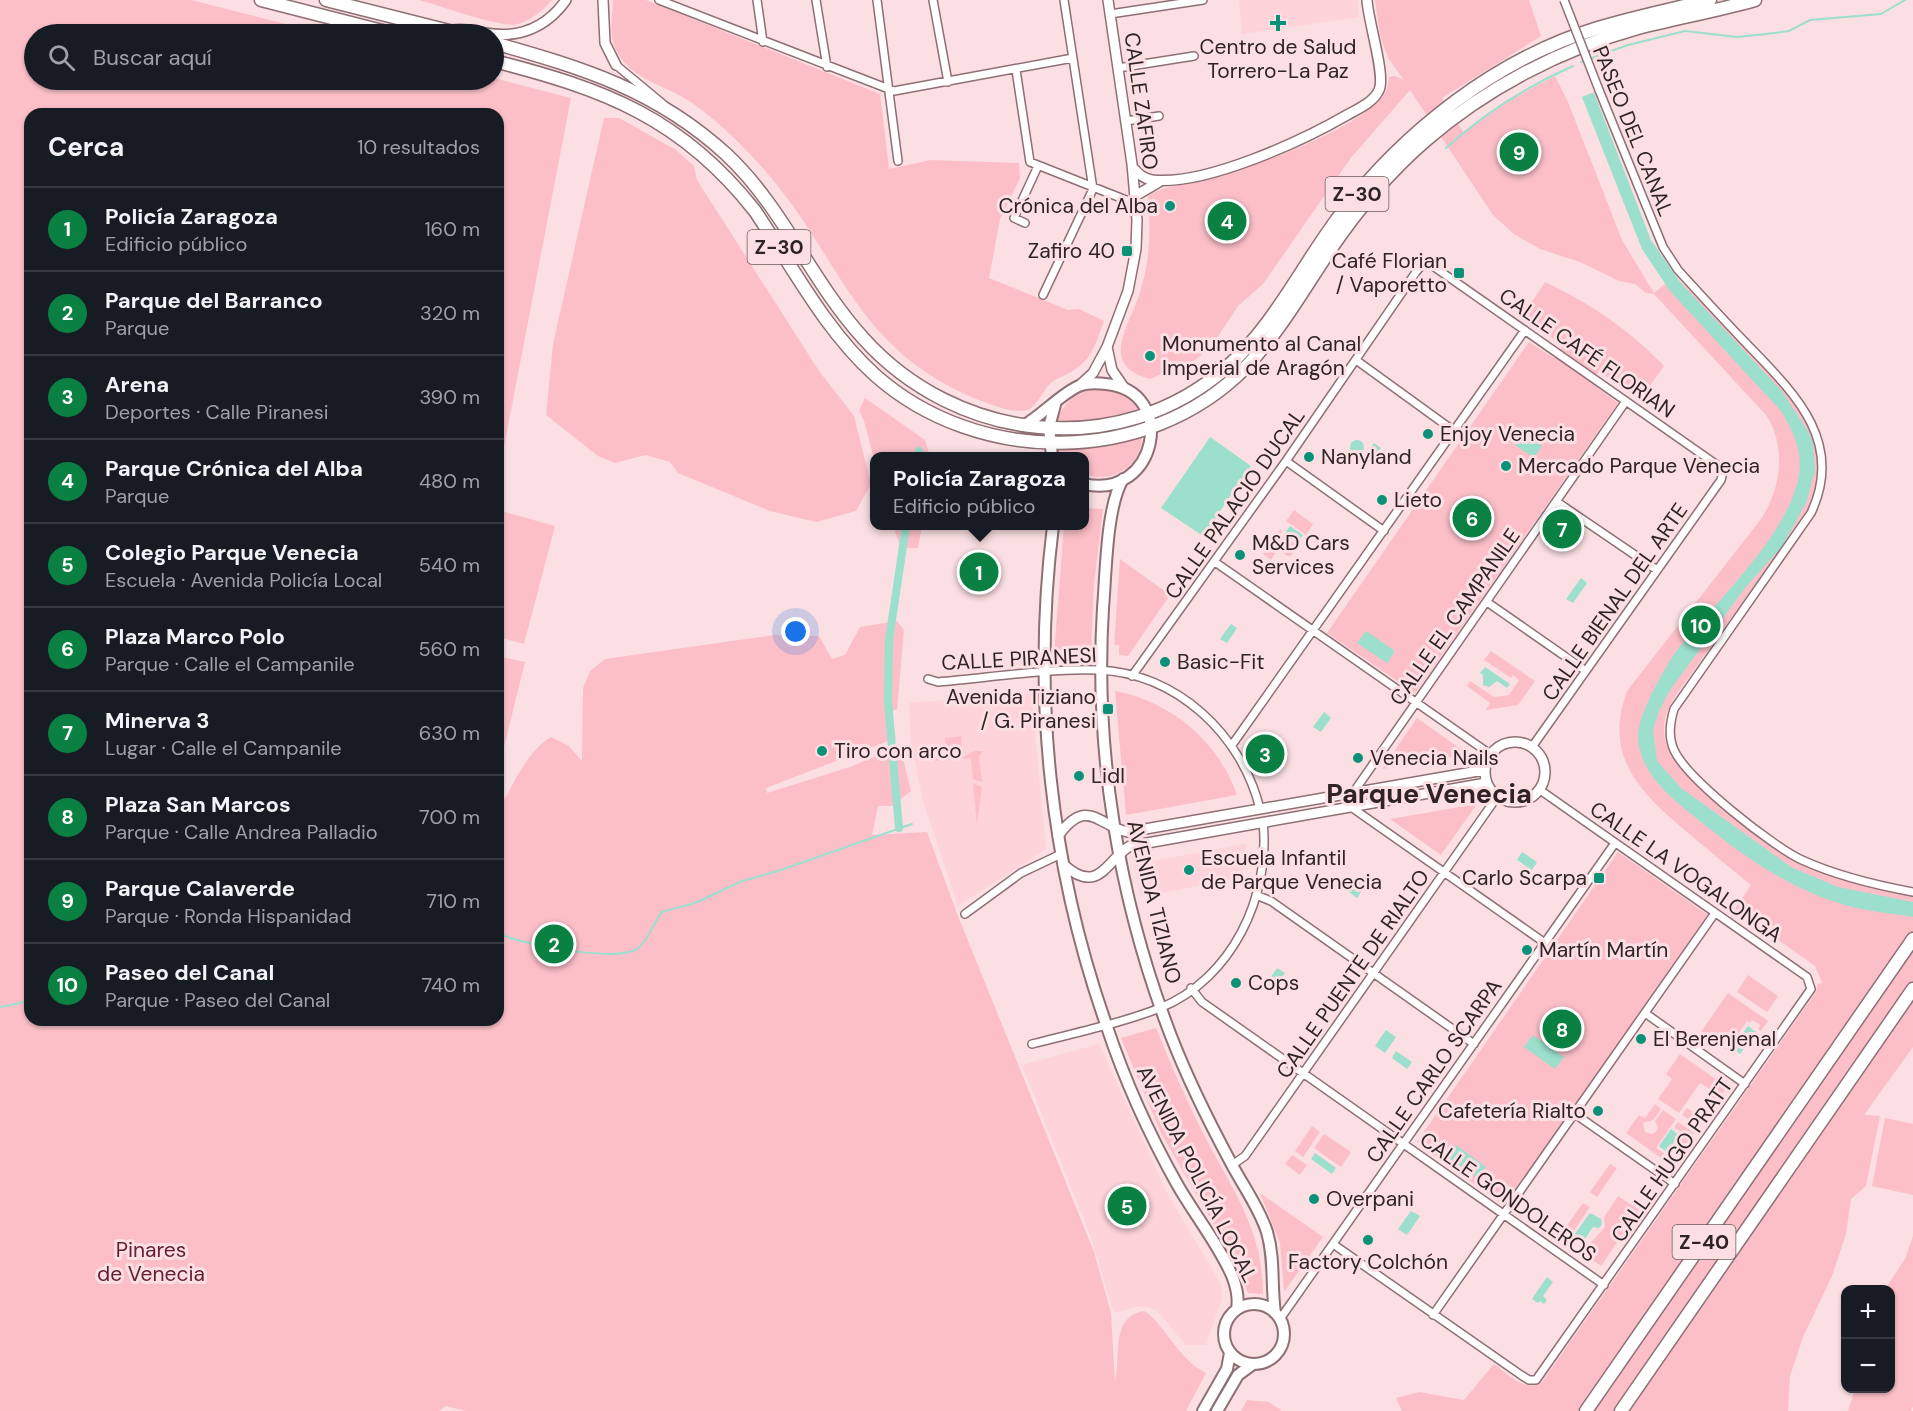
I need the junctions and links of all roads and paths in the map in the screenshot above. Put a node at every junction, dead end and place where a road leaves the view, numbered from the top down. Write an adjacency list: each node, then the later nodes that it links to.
1 (261, 0): 18 (highway)
2 (326, 0): 19 (highway)
3 (566, 0): 20 (street)
4 (603, 0): 26 (street)
5 (659, 0): 21 (street)
6 (757, 0): 21 (street)
7 (816, 0): 27 (street)
8 (877, 0): 31 (street)
9 (933, 0): 30 (street)
10 (1064, 0): 24 (street)
11 (1108, 0): 17 (street, CALLE ZAFIRO)
12 (1203, 0): 17 (street)
13 (1367, 0): 38 (street)
14 (1564, 0): 90 (street, PASEO DEL CANAL, bridge)
15 (1710, 0): 51 (highway, Z-30)
16 (1755, 0): 51 (highway, Z-30)
17 (1110, 14): 28 (street, CALLE ZAFIRO)
18 (355, 24)
19 (420, 24)
20 (504, 33)
21 (763, 42): 27 (street)
22 (504, 46): 32 (highway, Z-30)
23 (1194, 56): 28 (street)
24 (1073, 58): 29 (street); 39 (street)
25 (504, 64): 54 (highway, Z-30)
26 (616, 65): 32 (street)
27 (827, 67): 31 (street)
28 (1118, 68): 34 (street, CALLE ZAFIRO)
29 (1016, 69): 30 (street); 36 (street)
30 (948, 82): 31 (street)
31 (890, 90): 35 (street)
32 (664, 106): 52 (highway, Z-30)
33 (1159, 116): 34 (street)
34 (1126, 121): 37 (street, CALLE ZAFIRO)
35 (897, 161)
36 (1038, 166): 39 (street); 41 (street)
37 (1133, 168): 38 (street); 40 (street, CALLE ZAFIRO)
38 (1164, 180): 40 (street)
39 (1093, 189): 40 (street); 43 (street)
40 (1136, 200): 45 (street, CALLE ZAFIRO)
41 (1025, 223)
42 (1426, 263): 44 (street, CALLE CAFÉ FLORIAN); 46 (street, CALLE PALACIO DUCAL)
43 (1043, 295)
44 (1526, 330): 49 (street, CALLE CAFÉ FLORIAN); 53 (street)
45 (1107, 347): 47 (street, CALLE ZAFIRO); 48 (street)
46 (1356, 360): 53 (street); 56 (street, CALLE PALACIO DUCAL)
47 (1080, 385): 48 (main road); 50 (main road)
48 (1125, 389): 51 (main road)
49 (1626, 401): 57 (street, CALLE CAFÉ FLORIAN); 60 (street, CALLE EL CAMPANILE)
50 (1055, 405): 52 (main road); 54 (main road)
51 (1149, 420): 54 (highway, Z-30); 58 (main road)
52 (1023, 426): 54 (highway, Z-30)
53 (1454, 431): 62 (street)
54 (1049, 437): 55 (main road)
55 (1051, 452)
56 (1286, 461): 62 (street); 63 (street, CALLE PALACIO DUCAL)
57 (1723, 476): 64 (street, CALLE BIENAL DEL ARTE)
58 (1123, 479): 59 (main road); 67 (main road, AVENIDA TIZIANO)
59 (1089, 484)
60 (1557, 502): 64 (street); 65 (street, CALLE EL CAMPANILE)
61 (1052, 530): 69 (main road, AVENIDA POLICÍA LOCAL)
62 (1384, 531): 66 (street)
63 (1215, 562): 66 (street); 70 (street, CALLE PALACIO DUCAL)
64 (1657, 570): 68 (street, CALLE BIENAL DEL ARTE)
65 (1487, 602): 68 (street); 72 (street, CALLE EL CAMPANILE)
66 (1314, 632): 72 (street); 73 (street)
67 (1102, 670): 69 (street, CALLE PIRANESI); 70 (street, CALLE PIRANESI); 84 (main road, AVENIDA TIZIANO)
68 (1586, 671): 74 (street, CALLE BIENAL DEL ARTE)
69 (1044, 673): 71 (street, CALLE PIRANESI); 85 (main road, AVENIDA POLICÍA LOCAL)
70 (1132, 676): 73 (street, CALLE PIRANESI)
71 (928, 679)
72 (1414, 702): 75 (street); 79 (street, CALLE EL CAMPANILE)
73 (1232, 745): 82 (street, CALLE PIRANESI)
74 (1532, 747): 75 (street); 78 (street)
75 (1490, 754): 76 (street)
76 (1484, 770): 77 (street); 79 (street)
77 (1486, 783): 80 (street); 81 (street)
78 (1540, 790): 80 (street); 86 (street, CALLE LA VOGALONGA)
79 (1353, 793): 82 (street)
80 (1497, 797): 89 (street, CALLE PUENTE DE RIALTO)
81 (1352, 807): 83 (street); 89 (street)
82 (1260, 809): 84 (street)
83 (1263, 822): 87 (street); 91 (street)
84 (1115, 826): 85 (street); 87 (main road, AVENIDA TIZIANO)
85 (1058, 836): 88 (main road, AVENIDA POLICÍA LOCAL)
86 (1615, 843): 92 (street, CALLE LA VOGALONGA); 95 (street, CALLE CARLO SCARPA)
87 (1119, 856): 88 (street); 100 (main road, AVENIDA TIZIANO)
88 (1062, 859): 93 (street); 102 (main road, AVENIDA POLICÍA LOCAL)
89 (1445, 873): 95 (street); 96 (street, CALLE PUENTE DE RIALTO)
90 (1913, 892)
91 (1257, 895): 96 (street); 98 (street)
92 (1715, 913): 97 (street, CALLE LA VOGALONGA); 101 (street)
93 (965, 914)
94 (1912, 940): 121 (highway, Z-40)
95 (1545, 943): 104 (street, CALLE CARLO SCARPA)
96 (1375, 974): 104 (street); 105 (street, CALLE PUENTE DE RIALTO)
97 (1811, 984): 106 (street, CALLE HUGO PRATT)
98 (1191, 988): 100 (street); 105 (street, CALLE GONDOLEROS)
99 (1913, 989): 122 (highway, Z-40)
100 (1161, 1008): 102 (street); 109 (main road, AVENIDA TIZIANO)
101 (1646, 1013): 106 (street); 107 (street)
102 (1106, 1024): 103 (street); 114 (main road, AVENIDA POLICÍA LOCAL)
103 (1032, 1044)
104 (1474, 1044): 108 (street, CALLE CARLO SCARPA)
105 (1303, 1073): 108 (street, CALLE GONDOLEROS); 109 (street, CALLE PUENTE DE RIALTO)
106 (1745, 1084): 110 (street, CALLE HUGO PRATT)
107 (1575, 1114): 110 (street); 111 (street)
108 (1403, 1143): 111 (street, CALLE GONDOLEROS); 112 (street, CALLE CARLO SCARPA)
109 (1232, 1165): 116 (main road, AVENIDA TIZIANO)
110 (1675, 1185): 113 (street, CALLE HUGO PRATT)
111 (1504, 1214): 113 (street, CALLE GONDOLEROS); 115 (street)
112 (1333, 1244): 115 (street); 116 (street, CALLE CARLO SCARPA)
113 (1604, 1285): 115 (street, CALLE HUGO PRATT)
114 (1237, 1309): 116 (main road); 117 (main road)
115 (1433, 1315)
116 (1277, 1316): 118 (main road)
117 (1230, 1353): 118 (main road); 119 (main road)
118 (1253, 1364): 120 (main road)
119 (1203, 1411)
120 (1217, 1411)
121 (1586, 1411)
122 (1620, 1411)

